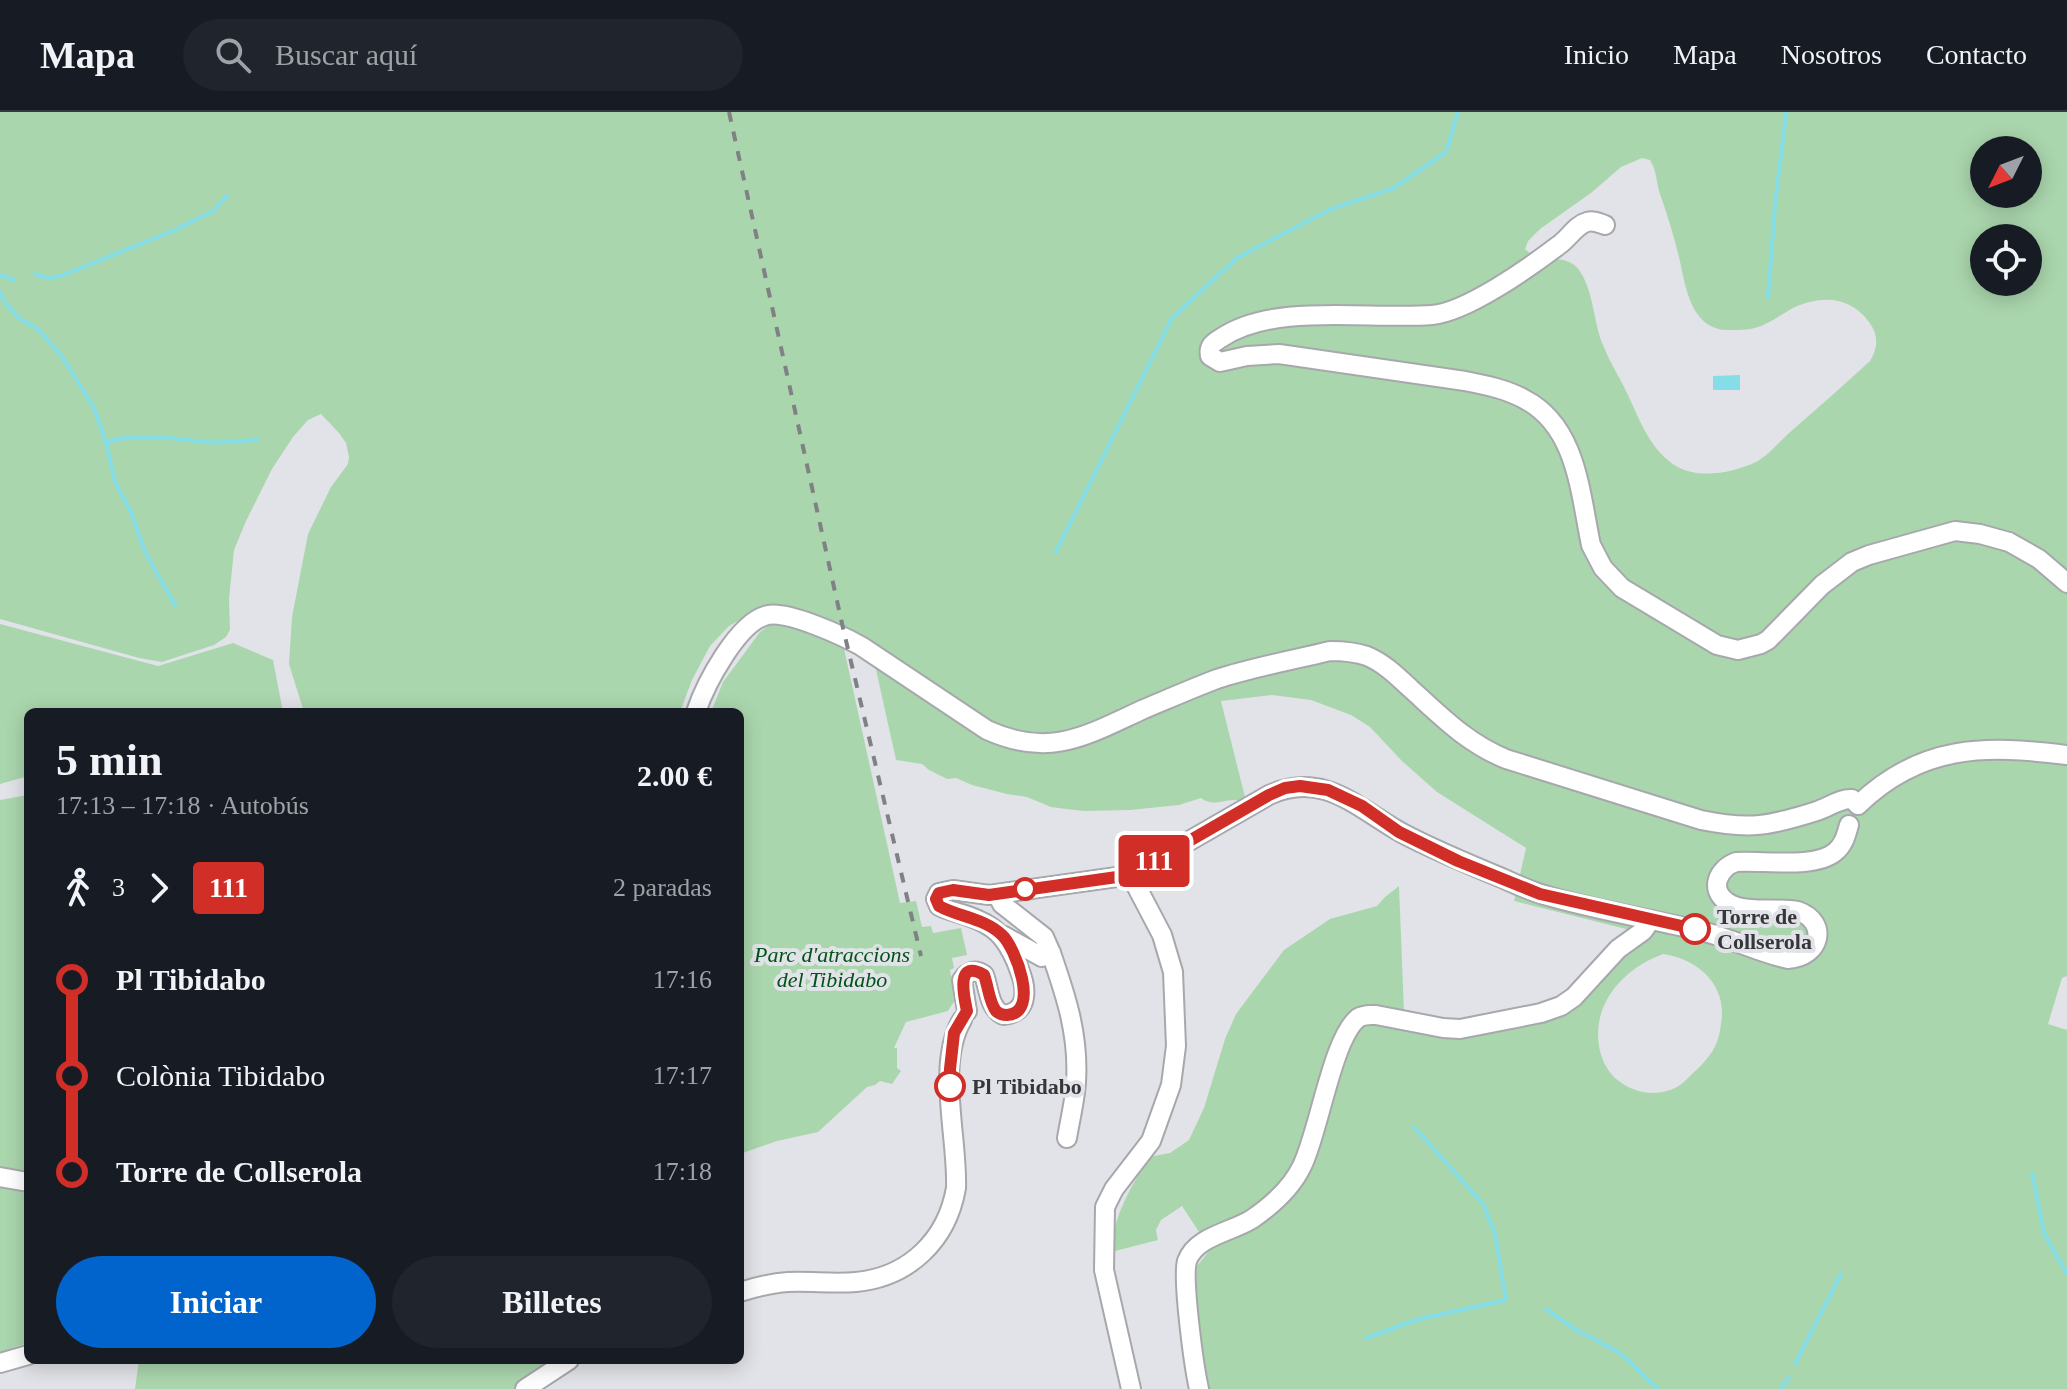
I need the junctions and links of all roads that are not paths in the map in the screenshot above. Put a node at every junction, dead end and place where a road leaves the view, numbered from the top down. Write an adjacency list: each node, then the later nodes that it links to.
1 (1605, 225): 2 (street)
2 (2067, 583)
3 (698, 708): 5 (street)
4 (2067, 755): 6 (street)
5 (1835, 804): 6 (street); 7 (street)
6 (1858, 805): 7 (street)
7 (1849, 825): 10 (street)
8 (1130, 874): 9 (street); 10 (street); 21 (street)
9 (997, 894): 11 (street); 12 (street)
10 (1651, 920): 22 (street)
11 (1004, 936): 12 (street); 16 (street)
12 (1051, 953): 13 (street)
13 (1067, 1138)
14 (0, 1177): 15 (street)
15 (24, 1181)
16 (744, 1291)
17 (24, 1356): 18 (street)
18 (0, 1363)
19 (563, 1364): 20 (street)
20 (525, 1389)
21 (1131, 1389)
22 (1199, 1389)

